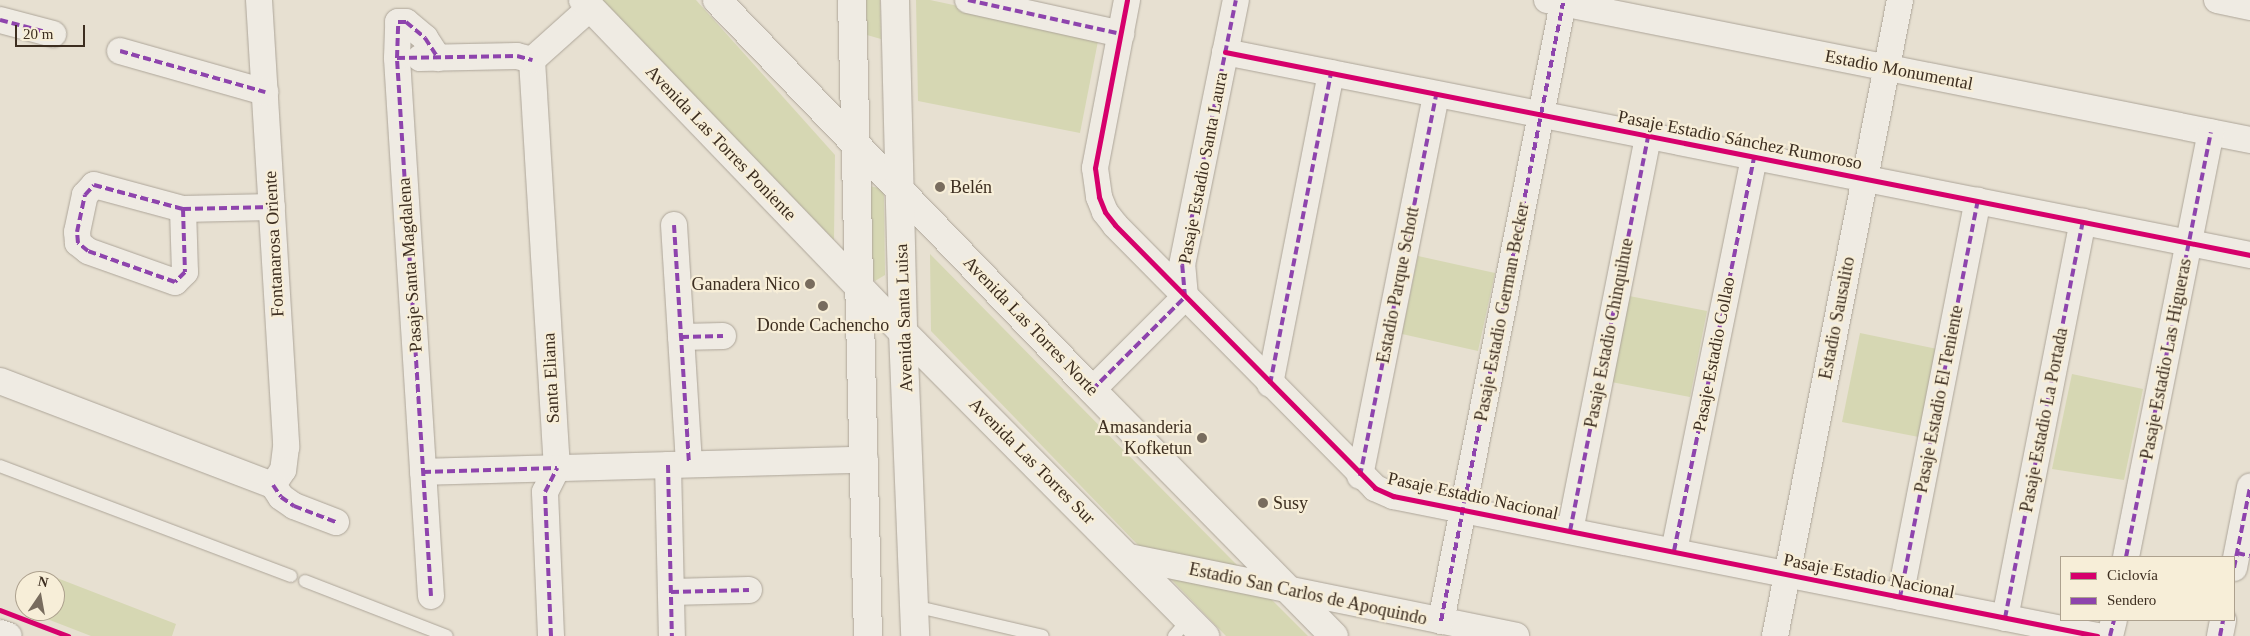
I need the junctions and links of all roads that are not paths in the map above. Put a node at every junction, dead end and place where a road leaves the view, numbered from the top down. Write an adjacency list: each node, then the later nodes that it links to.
1 (259, 0): 23 (street, Fontanarosa Oriente)
2 (717, 0): 29 (street, Avenida Las Torres Norte)
3 (852, 0): 29 (street)
4 (895, 0): 32 (street, Avenida Santa Luisa)
5 (968, 0): 15 (street)
6 (1127, 0): 15 (street, Pasaje Estadio Nacional)
7 (1236, 0): 17 (street, Pasaje Estadio Santa Laura)
8 (1900, 0): 21 (street, Estadio Sausalito)
9 (2217, 0): 12 (street)
10 (1555, 2): 21 (street, Estadio Monumental); 25 (street, Pasaje Estadio German Becker)
11 (586, 4): 20 (street); 40 (street, Avenida Las Torres Poniente)
12 (2250, 7)
13 (0, 20): 14 (street)
14 (53, 34)
15 (1121, 34): 41 (street, Pasaje Estadio Nacional)
16 (120, 51): 23 (street)
17 (1225, 52): 22 (street, Pasaje Estadio Sánchez Rumoroso); 41 (street, Pasaje Estadio Santa Laura)
18 (397, 58): 19 (street); 19 (street, Pasaje Santa Magdalena); 52 (street, Pasaje Santa Magdalena)
19 (438, 58): 20 (street)
20 (532, 60): 51 (street, Santa Eliana)
21 (1886, 68): 26 (street, Estadio Monumental); 31 (street, Estadio Sausalito)
22 (1331, 73): 24 (street, Pasaje Estadio Sánchez Rumoroso); 46 (street)
23 (265, 92): 34 (street, Fontanarosa Oriente)
24 (1436, 94): 25 (street, Pasaje Estadio Sánchez Rumoroso); 53 (street, Estadio Parque Schott)
25 (1541, 115): 27 (street, Pasaje Estadio Sánchez Rumoroso); 56 (street, Pasaje Estadio German Becker)
26 (2211, 132): 28 (street, Estadio Monumental); 38 (street, Pasaje Estadio Las Higueras)
27 (1648, 136): 30 (street, Pasaje Estadio Sánchez Rumoroso); 58 (street, Pasaje Estadio Chinquihue)
28 (2250, 140)
29 (856, 142): 32 (street, Avenida Las Torres Norte); 40 (street)
30 (1754, 157): 31 (street, Pasaje Estadio Sánchez Rumoroso); 59 (street, Pasaje Estadio Collao)
31 (1865, 179): 33 (street, Pasaje Estadio Sánchez Rumoroso); 63 (street, Estadio Sausalito)
32 (901, 191): 42 (street, Avenida Santa Luisa); 47 (street, Avenida Las Torres Norte)
33 (1978, 201): 36 (street, Pasaje Estadio Sánchez Rumoroso); 70 (street, Pasaje Estadio El Teniente)
34 (272, 207): 35 (street); 54 (street, Fontanarosa Oriente)
35 (183, 209): 35 (street)
36 (2082, 222): 38 (street, Pasaje Estadio Sánchez Rumoroso); 72 (street, Pasaje Estadio La Portada)
37 (674, 225): 44 (street)
38 (2189, 243): 39 (street, Pasaje Estadio Sánchez Rumoroso); 60 (street, Pasaje Estadio Las Higueras)
39 (2250, 255)
40 (860, 285): 42 (street, Avenida Las Torres Sur); 48 (street)
41 (1184, 296): 46 (street, Pasaje Estadio Nacional); 47 (street)
42 (902, 332): 61 (street, Avenida Las Torres Sur); 71 (street, Avenida Santa Luisa)
43 (723, 336): 44 (street)
44 (681, 337): 49 (street)
45 (0, 381): 54 (street)
46 (1270, 384): 53 (street, Pasaje Estadio Nacional)
47 (1092, 390): 67 (street, Avenida Las Torres Norte)
48 (864, 460): 49 (street); 82 (street)
49 (678, 464): 51 (street); 68 (street)
50 (0, 466): 64 (lane)
51 (557, 468): 52 (street); 80 (street)
52 (423, 472): 69 (street, Pasaje Santa Magdalena)
53 (1360, 476): 56 (street, Pasaje Estadio Nacional)
54 (274, 485): 57 (street)
55 (2250, 487): 62 (street)
56 (1463, 509): 58 (street, Pasaje Estadio Nacional); 73 (street, Pasaje Estadio German Becker)
57 (336, 522)
58 (1570, 531): 59 (street, Pasaje Estadio Nacional)
59 (1674, 551): 63 (street, Pasaje Estadio Nacional)
60 (2126, 556)
61 (1130, 557): 67 (street, Estadio San Carlos de Apoquindo); 76 (street, Avenida Las Torres Sur)
62 (2240, 559)
63 (1787, 574): 70 (street, Pasaje Estadio Nacional); 87 (street, Estadio Sausalito)
64 (291, 576)
65 (305, 581): 79 (lane)
66 (749, 590): 68 (street)
67 (1290, 591): 73 (street, Estadio San Carlos de Apoquindo); 85 (street, Avenida Las Torres Norte)
68 (671, 592): 81 (street)
69 (431, 596)
70 (1900, 597): 72 (street, Pasaje Estadio Nacional)
71 (914, 606): 83 (street, Avenida Santa Luisa); 84 (lane)
72 (2005, 618): 88 (street, Pasaje Estadio Nacional)
73 (1441, 621): 86 (street, Estadio San Carlos de Apoquindo)
74 (2114, 621): 89 (street)
75 (2223, 621): 90 (street)
76 (1189, 630)
77 (0, 633): 78 (street)
78 (9, 636)
79 (448, 636)
80 (551, 636)
81 (672, 636)
82 (868, 636)
83 (915, 636)
84 (1043, 636)
85 (1334, 636)
86 (1516, 636)
87 (1775, 636)
88 (2097, 636)
89 (2110, 636)
90 (2220, 636)

